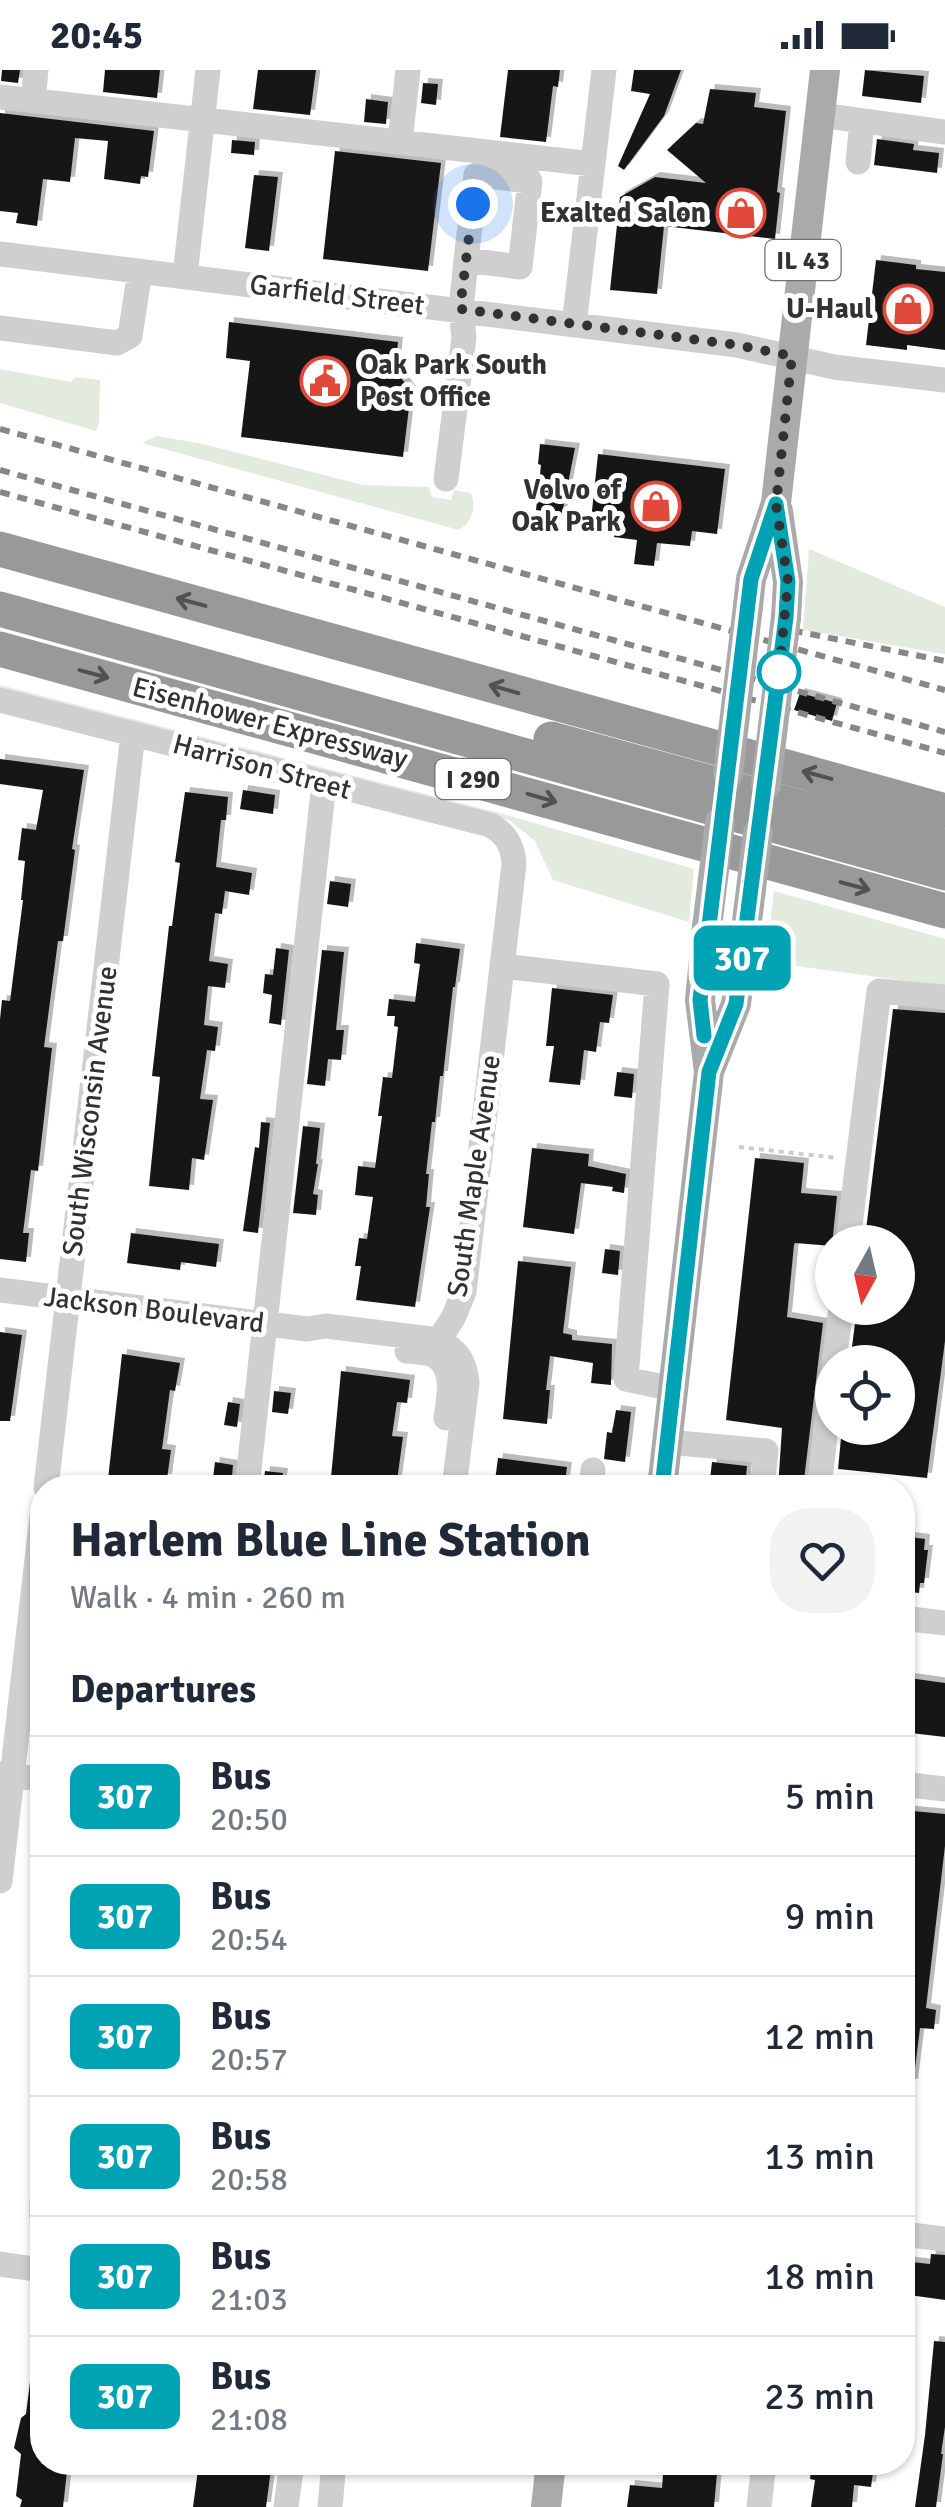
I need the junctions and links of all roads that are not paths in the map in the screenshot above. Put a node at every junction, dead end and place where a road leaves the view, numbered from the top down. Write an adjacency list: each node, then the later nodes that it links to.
1 (36, 70): 7 (street)
2 (208, 70): 9 (street)
3 (408, 70): 12 (street)
4 (604, 70): 14 (street)
5 (825, 70): 8 (main road, IL 43)
6 (0, 97): 7 (street)
7 (33, 100): 9 (street)
8 (820, 115): 10 (street); 22 (main road, IL 43)
9 (202, 120): 12 (street); 18 (street)
10 (862, 121): 11 (street); 13 (street)
11 (945, 132)
12 (400, 142): 14 (street)
13 (858, 162)
14 (593, 164): 20 (street)
15 (0, 254): 17 (street, Garfield Street)
16 (466, 260): 19 (street)
17 (140, 271): 18 (street, Garfield Street); 21 (street)
18 (185, 276): 19 (street, Garfield Street)
19 (460, 309): 20 (street, Garfield Street); 24 (street)
20 (574, 324): 22 (street, Garfield Street)
21 (0, 328)
22 (792, 356): 23 (street); 25 (main road, IL 43)
23 (945, 380)
24 (446, 479)
25 (776, 504): 33 (main road, IL 43, bridge); 34 (main road, IL 43, bridge)
26 (0, 549): 35 (highway, one-way to 26)
27 (0, 586): 33 (highway)
28 (0, 609): 33 (highway)
29 (0, 649): 39 (highway, Eisenhower Expressway / I 290, one-way to 39)
30 (0, 700): 31 (street, Harrison Street)
31 (133, 734): 32 (street, Harrison Street); 45 (street, South Wisconsin Avenue)
32 (324, 783): 37 (street, Harrison Street); 46 (street)
33 (724, 799): 34 (highway); 42 (main road, IL 43, bridge)
34 (762, 809): 36 (highway); 38 (highway); 42 (main road, IL 43, bridge)
35 (945, 811)
36 (945, 847)
37 (513, 849): 40 (street, South Maple Avenue)
38 (945, 872)
39 (945, 911)
40 (502, 966): 47 (street, South Maple Avenue); 48 (street)
41 (945, 998): 43 (street)
42 (709, 1072): 48 (main road, IL 43)
43 (850, 1225)
44 (0, 1290): 45 (street, Jackson Boulevard)
45 (68, 1298): 46 (street, Jackson Boulevard); 51 (street, South Wisconsin Avenue)
46 (265, 1324): 47 (street, Jackson Boulevard); 52 (street)
47 (434, 1347): 53 (street); 54 (street)
48 (673, 1389): 49 (main road, IL 43)
49 (667, 1442): 55 (main road, IL 43); 56 (street)
50 (824, 1445): 57 (street)
51 (48, 1475)
52 (248, 1475)
53 (440, 1475)
54 (456, 1475)
55 (663, 1475)
56 (763, 1475)
57 (820, 1475)
58 (30, 1602): 61 (street)
59 (915, 1620): 60 (street)
60 (945, 1623)
61 (6, 1775): 64 (street)
62 (915, 1785): 63 (street)
63 (945, 1788)
64 (0, 1881)
65 (915, 2236): 66 (street)
66 (945, 2239)
67 (0, 2264): 68 (street)
68 (30, 2268)
69 (290, 2475): 73 (street)
70 (333, 2475): 74 (street)
71 (549, 2475): 75 (main road)
72 (763, 2475): 76 (street)
73 (286, 2507)
74 (330, 2507)
75 (546, 2507)
76 (759, 2507)

